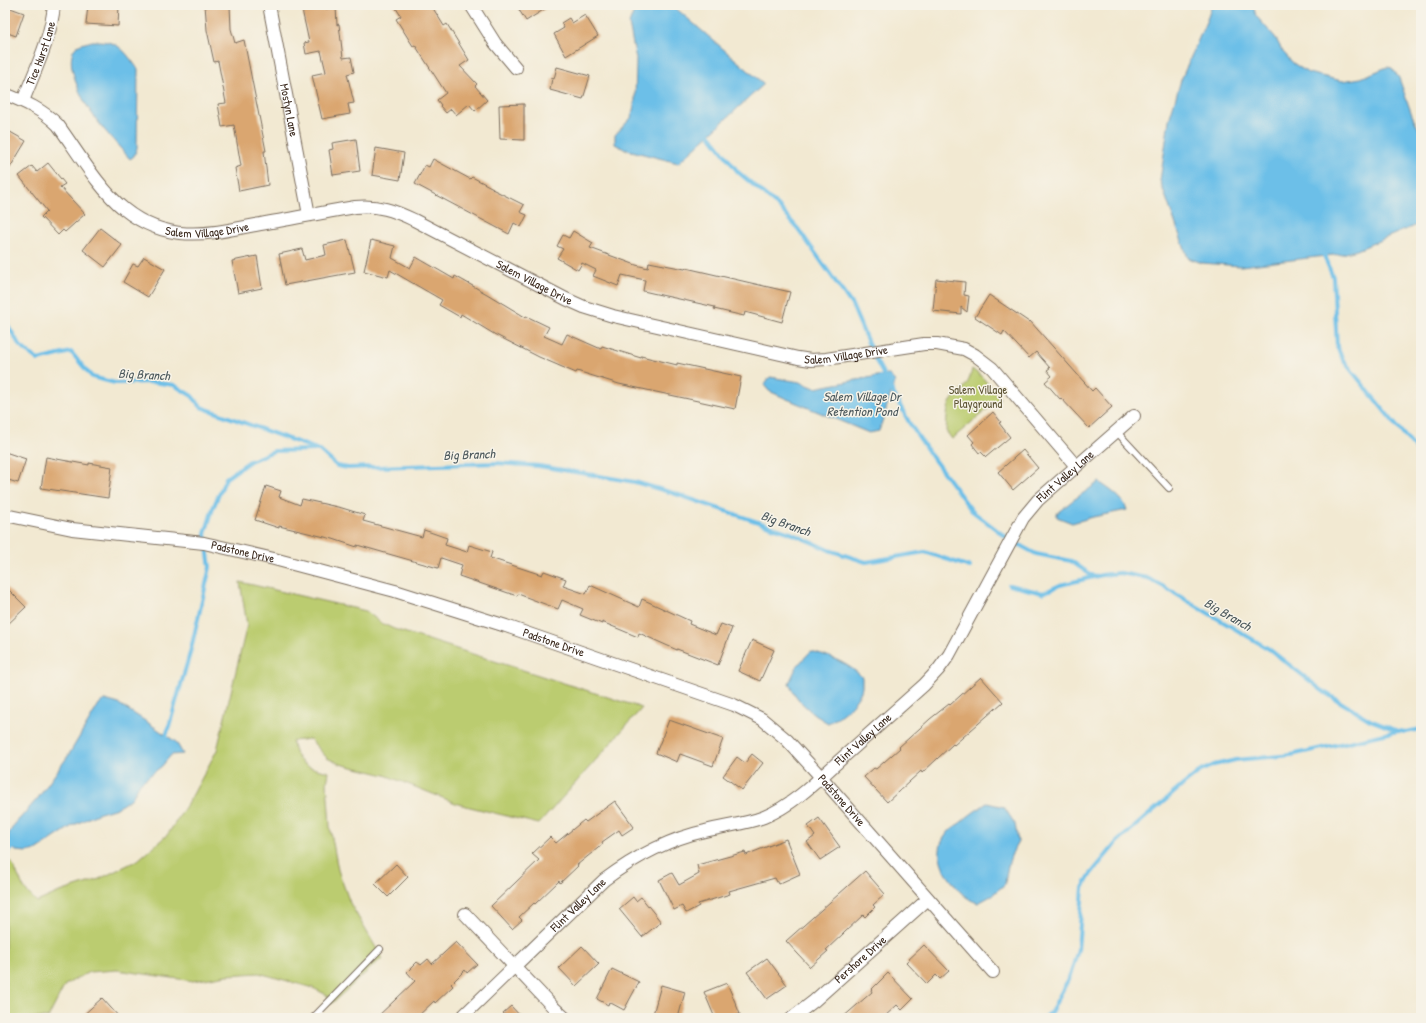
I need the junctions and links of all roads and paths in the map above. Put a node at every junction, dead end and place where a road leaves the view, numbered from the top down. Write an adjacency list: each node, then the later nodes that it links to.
1 (54, 5): 6 (street, Tice Hurst Lane)
2 (269, 5): 7 (street, Mostyn Lane)
3 (471, 5): 4 (street)
4 (516, 68)
5 (5, 94): 6 (street, Salem Village Drive)
6 (23, 101): 7 (street, Salem Village Drive)
7 (309, 215): 10 (street, Salem Village Drive)
8 (1134, 416): 9 (street, Flint Valley Lane)
9 (1116, 431): 10 (street, Flint Valley Lane); 11 (lane)
10 (1076, 466): 13 (street, Flint Valley Lane)
11 (1169, 488)
12 (5, 515): 13 (street, Padstone Drive)
13 (821, 777): 14 (street, Padstone Drive); 17 (street, Flint Valley Lane)
14 (928, 899): 18 (street, Padstone Drive); 22 (street, Pershore Drive)
15 (465, 914): 17 (street)
16 (380, 949): 19 (lane)
17 (514, 966): 20 (street, Flint Valley Lane); 21 (street)
18 (993, 972)
19 (313, 1018)
20 (461, 1018)
21 (565, 1018)
22 (792, 1018)

